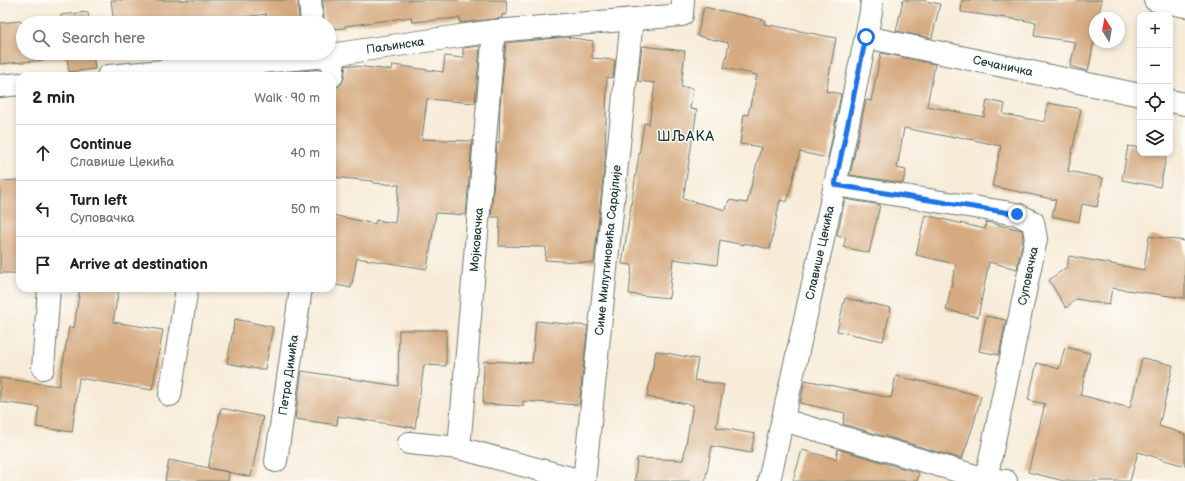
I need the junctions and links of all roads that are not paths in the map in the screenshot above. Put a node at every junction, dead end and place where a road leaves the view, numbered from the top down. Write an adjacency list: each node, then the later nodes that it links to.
1 (310, 0): 6 (street)
2 (872, 0): 9 (street, Славише Цекића)
3 (1155, 0): 4 (street)
4 (1185, 6)
5 (683, 7): 7 (street, Паљинска)
6 (311, 16)
7 (632, 19): 8 (street, Паљинска); 32 (street, Симе Милутиновића Сарајлије)
8 (494, 31): 10 (street, Паљинска); 29 (street, Мојковачка)
9 (866, 37): 18 (street, Сечаничка); 21 (street, Славише Цекића)
10 (336, 53)
11 (290, 60): 13 (street, Паљинска)
12 (324, 60): 15 (street)
13 (221, 71): 14 (street, Паљинска)
14 (198, 72)
15 (330, 72)
16 (16, 84): 17 (street)
17 (0, 86)
18 (1137, 94)
19 (1173, 102): 20 (street)
20 (1185, 104)
21 (835, 185): 27 (street, Славише Цекића); 31 (street, Суповачка)
22 (49, 292): 25 (street)
23 (186, 292): 26 (street)
24 (300, 292): 30 (street, Петра Димића)
25 (43, 368)
26 (170, 395)
27 (783, 420): 31 (street); 33 (street, Славише Цекића)
28 (409, 443): 29 (street)
29 (459, 448): 32 (street)
30 (276, 461)
31 (996, 480)
32 (583, 481)
33 (769, 481)

